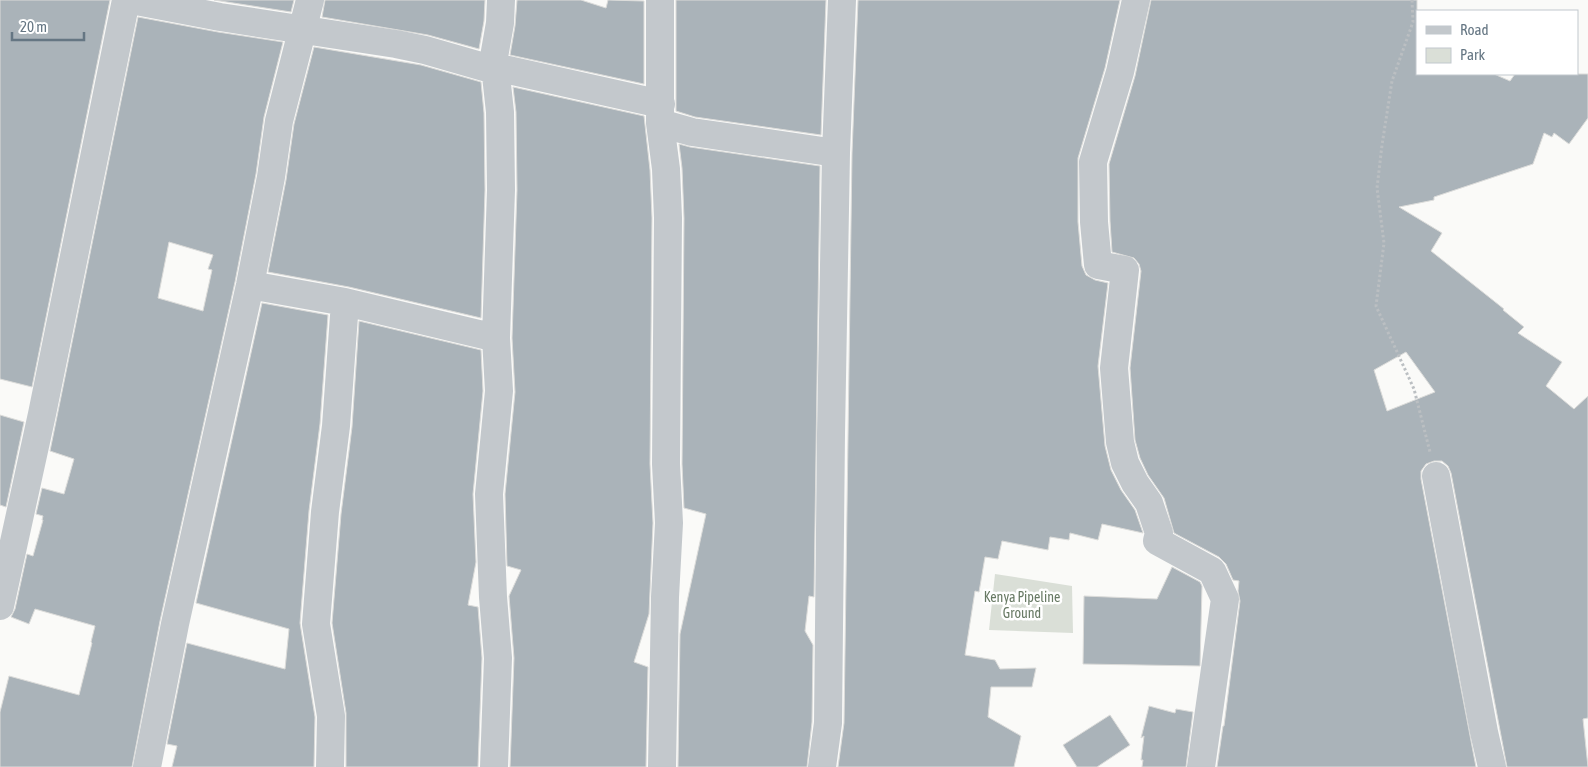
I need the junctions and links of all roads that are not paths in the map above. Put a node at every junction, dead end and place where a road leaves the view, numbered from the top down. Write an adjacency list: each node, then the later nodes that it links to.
1 (126, 0): 16 (street)
2 (131, 0): 8 (street)
3 (310, 0): 8 (street)
4 (500, 0): 9 (street)
5 (660, 0): 10 (street)
6 (842, 0): 11 (street)
7 (1136, 0): 22 (street)
8 (302, 28): 9 (street); 12 (street)
9 (495, 68): 10 (street); 14 (street)
10 (660, 113): 11 (street); 20 (street)
11 (836, 153): 21 (street)
12 (250, 285): 13 (street); 17 (street)
13 (345, 302): 14 (street); 18 (street)
14 (496, 338): 19 (street)
15 (1436, 476): 23 (street)
16 (0, 606)
17 (148, 767)
18 (330, 767)
19 (494, 767)
20 (662, 767)
21 (822, 767)
22 (1201, 767)
23 (1492, 767)

